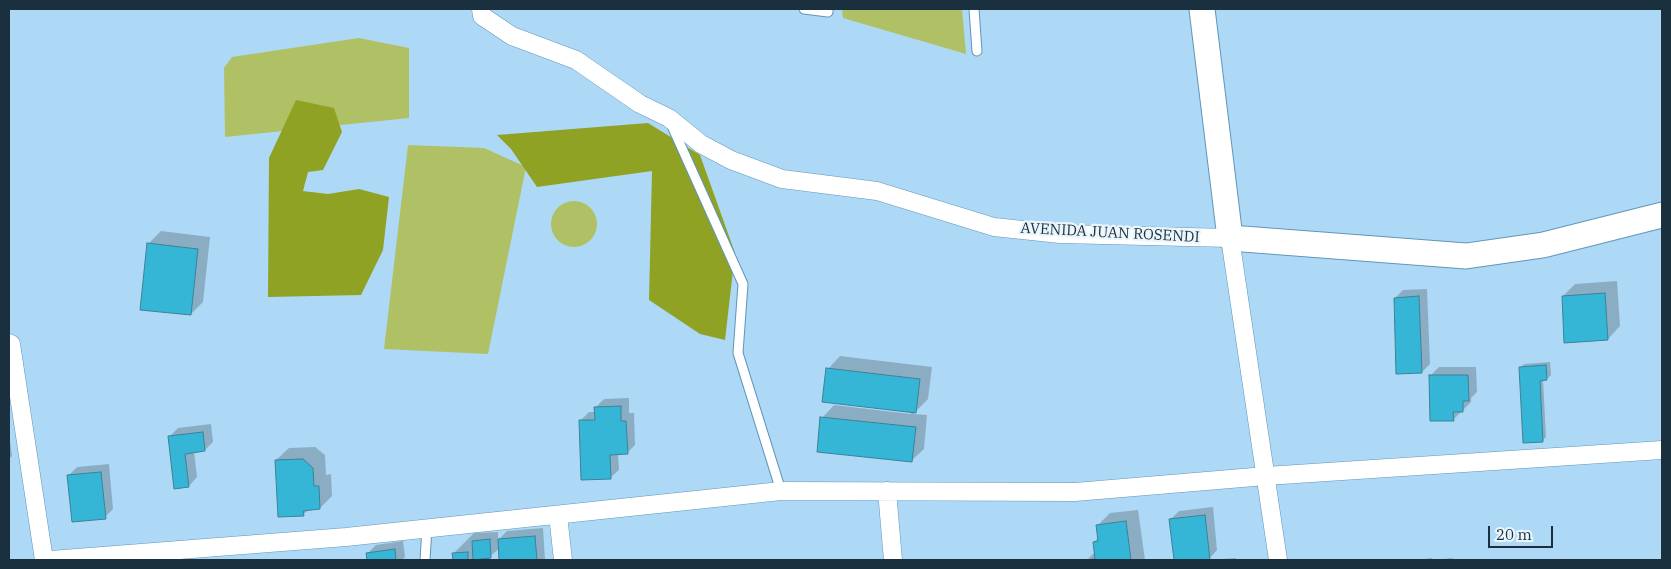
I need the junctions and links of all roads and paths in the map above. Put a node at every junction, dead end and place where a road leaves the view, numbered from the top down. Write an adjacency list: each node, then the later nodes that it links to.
1 (804, 9): 2 (lane)
2 (828, 9)
3 (974, 9): 6 (lane)
4 (1202, 9): 9 (main road)
5 (482, 12): 7 (street, AVENIDA JUAN ROSENDI)
6 (977, 51)
7 (669, 118): 9 (street, AVENIDA JUAN ROSENDI); 13 (lane)
8 (1662, 215): 9 (main road, AVENIDA JUAN ROSENDI)
9 (1230, 238): 12 (street)
10 (9, 343): 17 (street)
11 (1662, 450): 12 (street)
12 (1266, 476): 14 (street); 22 (street)
13 (781, 491): 14 (street); 15 (street)
14 (887, 491): 21 (street)
15 (558, 515): 16 (street); 20 (street)
16 (427, 528): 18 (street); 19 (lane)
17 (44, 560)
18 (51, 560)
19 (425, 560)
20 (563, 560)
21 (893, 560)
22 (1278, 560)

